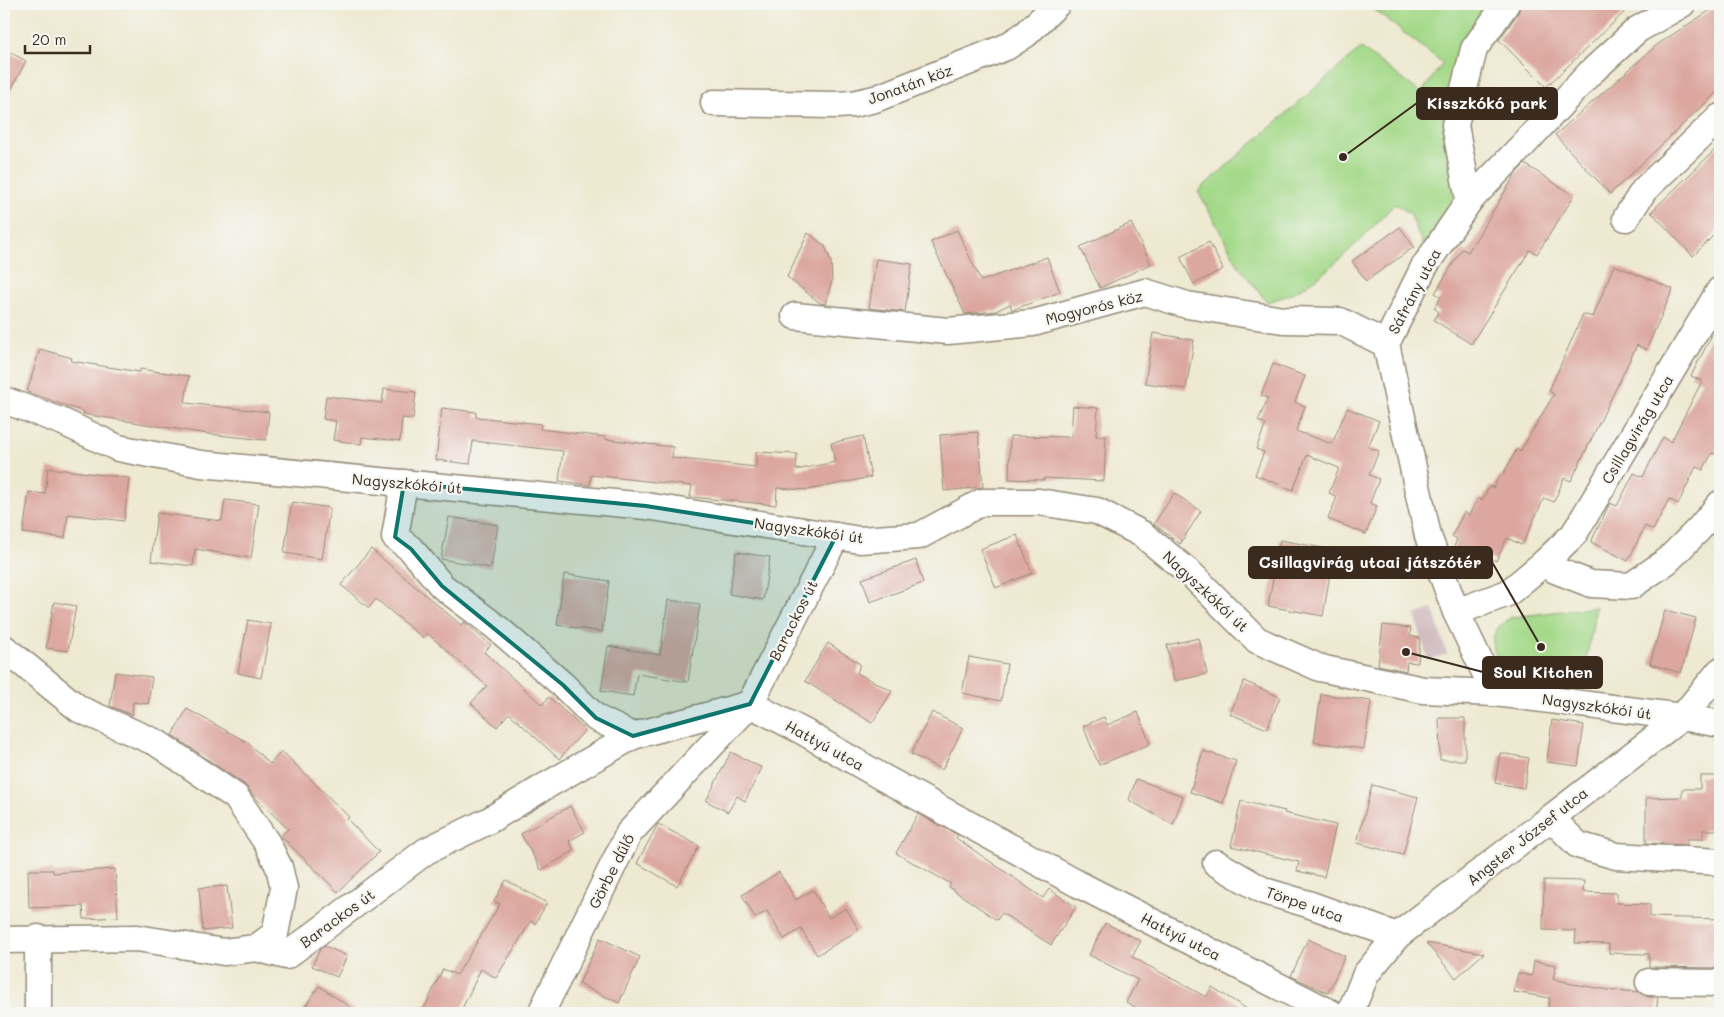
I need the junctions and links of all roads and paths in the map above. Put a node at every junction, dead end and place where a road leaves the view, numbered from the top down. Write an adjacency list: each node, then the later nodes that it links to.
1 (1057, 4): 4 (street, Jonatán köz)
2 (1506, 4): 6 (street)
3 (1682, 4): 6 (street, Sáfrány utca)
4 (714, 103)
5 (1720, 117): 7 (street)
6 (1469, 201): 10 (street, Sáfrány utca)
7 (1626, 218)
8 (1720, 290): 15 (street, Csillagvirág utca)
9 (795, 316): 10 (street, Mogyorós köz)
10 (1386, 344): 16 (street, Sáfrány utca)
11 (4, 400): 12 (street, Nagyszkókói út)
12 (404, 483): 14 (street, Nagyszkókói út); 23 (street)
13 (1720, 504): 15 (street)
14 (836, 536): 19 (street, Nagyszkókói út); 20 (street, Barackos út)
15 (1546, 562): 16 (street, Csillagvirág utca)
16 (1456, 612): 19 (street, Sáfrány utca)
17 (4, 648): 30 (street)
18 (1720, 671): 21 (street, Angster József utca)
19 (1495, 693): 21 (street, Nagyszkókói út)
20 (750, 704): 23 (street); 34 (street, Görbe dűlő); 35 (street, Hattyú utca)
21 (1682, 718): 22 (street, Nagyszkókói út); 24 (street, Angster József utca)
22 (1720, 724)
23 (633, 736): 30 (street, Barackos út)
24 (1551, 818): 25 (street); 27 (street, Angster József utca)
25 (1720, 862)
26 (1216, 863): 27 (street, Törpe utca)
27 (1398, 936): 36 (street, Angster József utca)
28 (38, 938): 29 (street, Barackos út); 30 (street, Barackos út); 33 (street)
29 (4, 940)
30 (256, 948)
31 (1649, 982): 32 (street)
32 (1720, 983)
33 (38, 1013)
34 (541, 1013)
35 (1331, 1013)
36 (1350, 1013)

